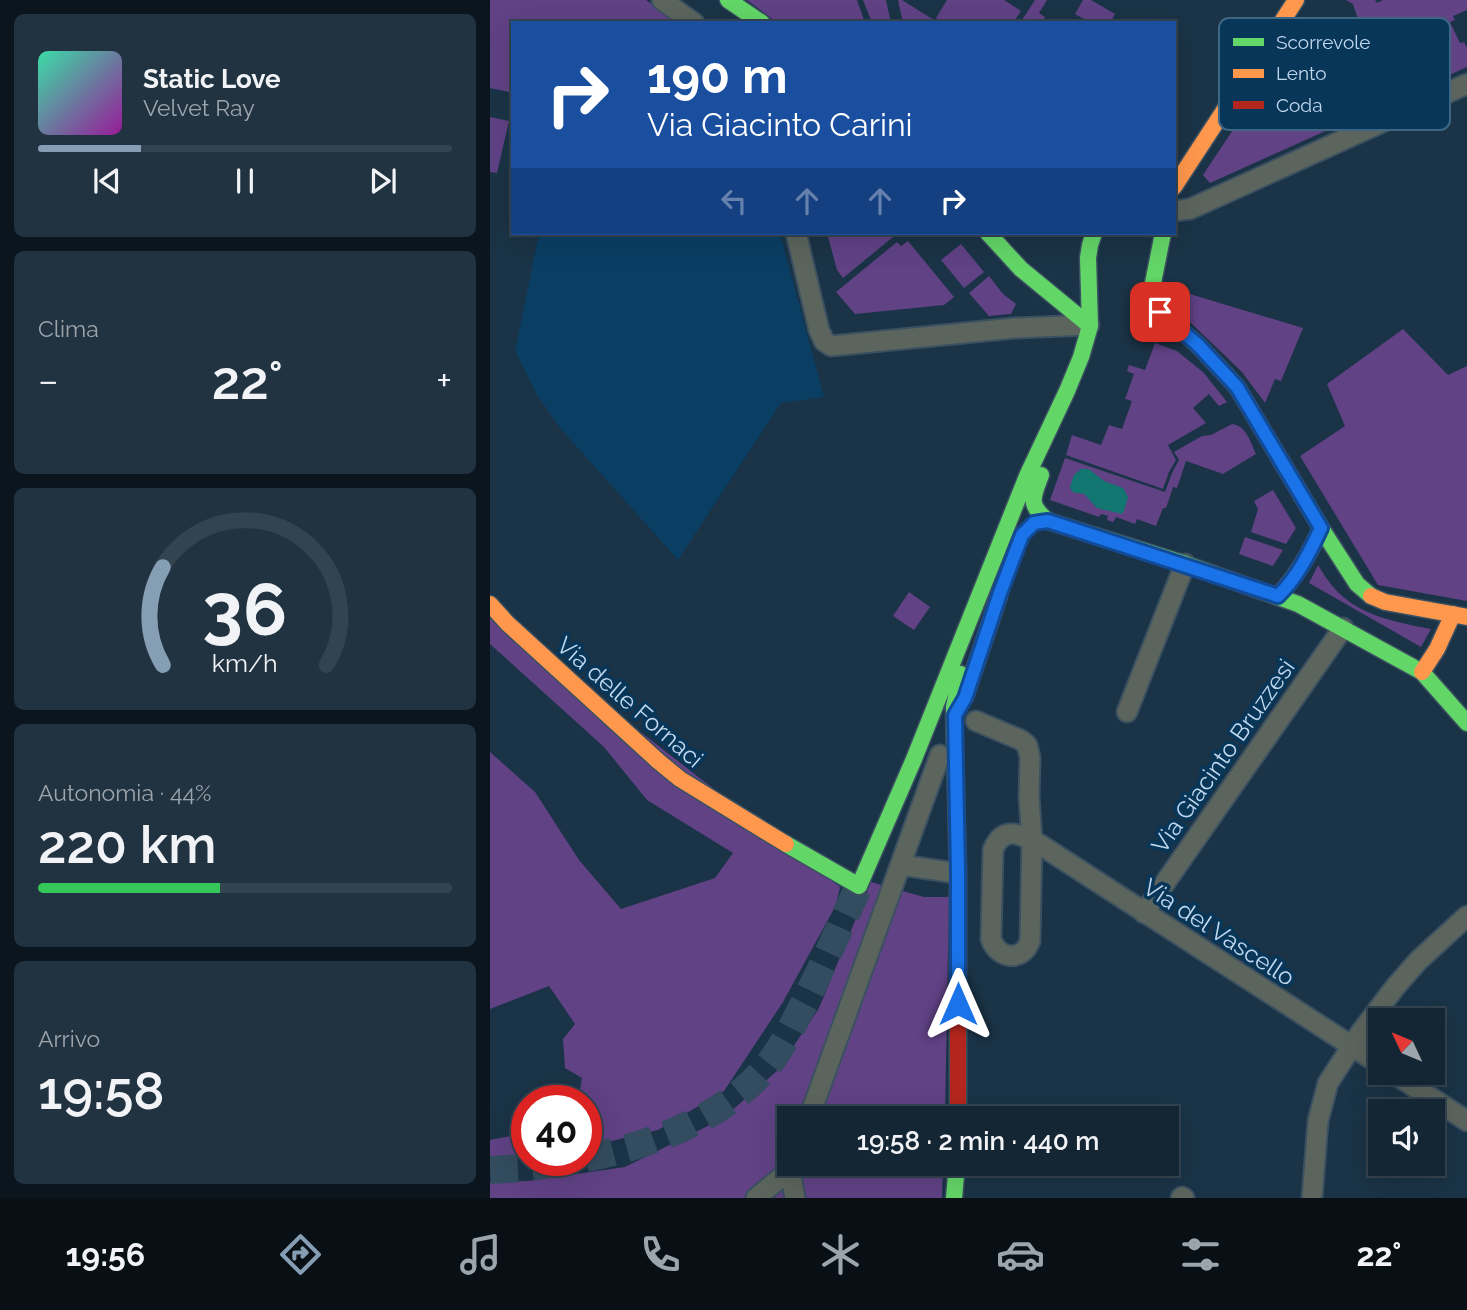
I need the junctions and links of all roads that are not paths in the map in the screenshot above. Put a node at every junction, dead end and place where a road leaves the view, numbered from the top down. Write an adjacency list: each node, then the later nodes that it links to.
1 (662, 0): 5 (street)
2 (728, 0): 6 (street)
3 (1296, 0): 4 (street)
4 (1284, 18)
5 (691, 21)
6 (759, 21)
7 (1467, 84): 8 (street)
8 (1450, 92)
9 (1219, 118): 11 (street)
10 (1365, 130): 12 (street)
11 (1176, 184)
12 (1176, 211)
13 (796, 235): 17 (street)
14 (990, 235): 17 (street)
15 (1093, 235): 17 (street)
16 (1163, 235): 21 (street)
17 (1089, 325): 18 (street)
18 (1061, 405): 19 (street); 22 (street)
19 (1048, 521): 20 (street); 23 (street)
20 (1031, 525)
21 (1321, 528): 25 (street); 27 (street)
22 (1000, 545): 31 (street); 35 (street)
23 (1185, 564): 25 (street); 30 (street)
24 (1004, 580): 31 (street)
25 (1278, 596): 28 (street)
26 (490, 604): 35 (street, Via delle Fornaci)
27 (1460, 616): 29 (street)
28 (1343, 628): 29 (street); 40 (street, Via Giacinto Bruzzesi)
29 (1422, 672): 33 (street)
30 (1127, 712)
31 (955, 715): 35 (street); 36 (street)
32 (976, 721): 37 (street)
33 (1467, 723)
34 (940, 755): 35 (street); 36 (street); 38 (street)
35 (914, 759)
36 (956, 768): 43 (street)
37 (1032, 840): 40 (street, Via del Vascello); 42 (street); 42 (street)
38 (901, 865): 39 (street); 47 (street)
39 (949, 872)
40 (1144, 913): 44 (street, Via del Vascello)
41 (1467, 916): 44 (street)
42 (991, 926): 43 (street)
43 (958, 928): 48 (street)
44 (1352, 1046): 45 (street, Via del Vascello); 56 (street)
45 (1368, 1056)
46 (1412, 1085): 49 (street)
47 (813, 1106)
48 (958, 1106)
49 (1467, 1121)
50 (781, 1176): 53 (street)
51 (792, 1176): 54 (street)
52 (956, 1176): 55 (street)
53 (756, 1198)
54 (795, 1198)
55 (954, 1198)
56 (1312, 1198)

